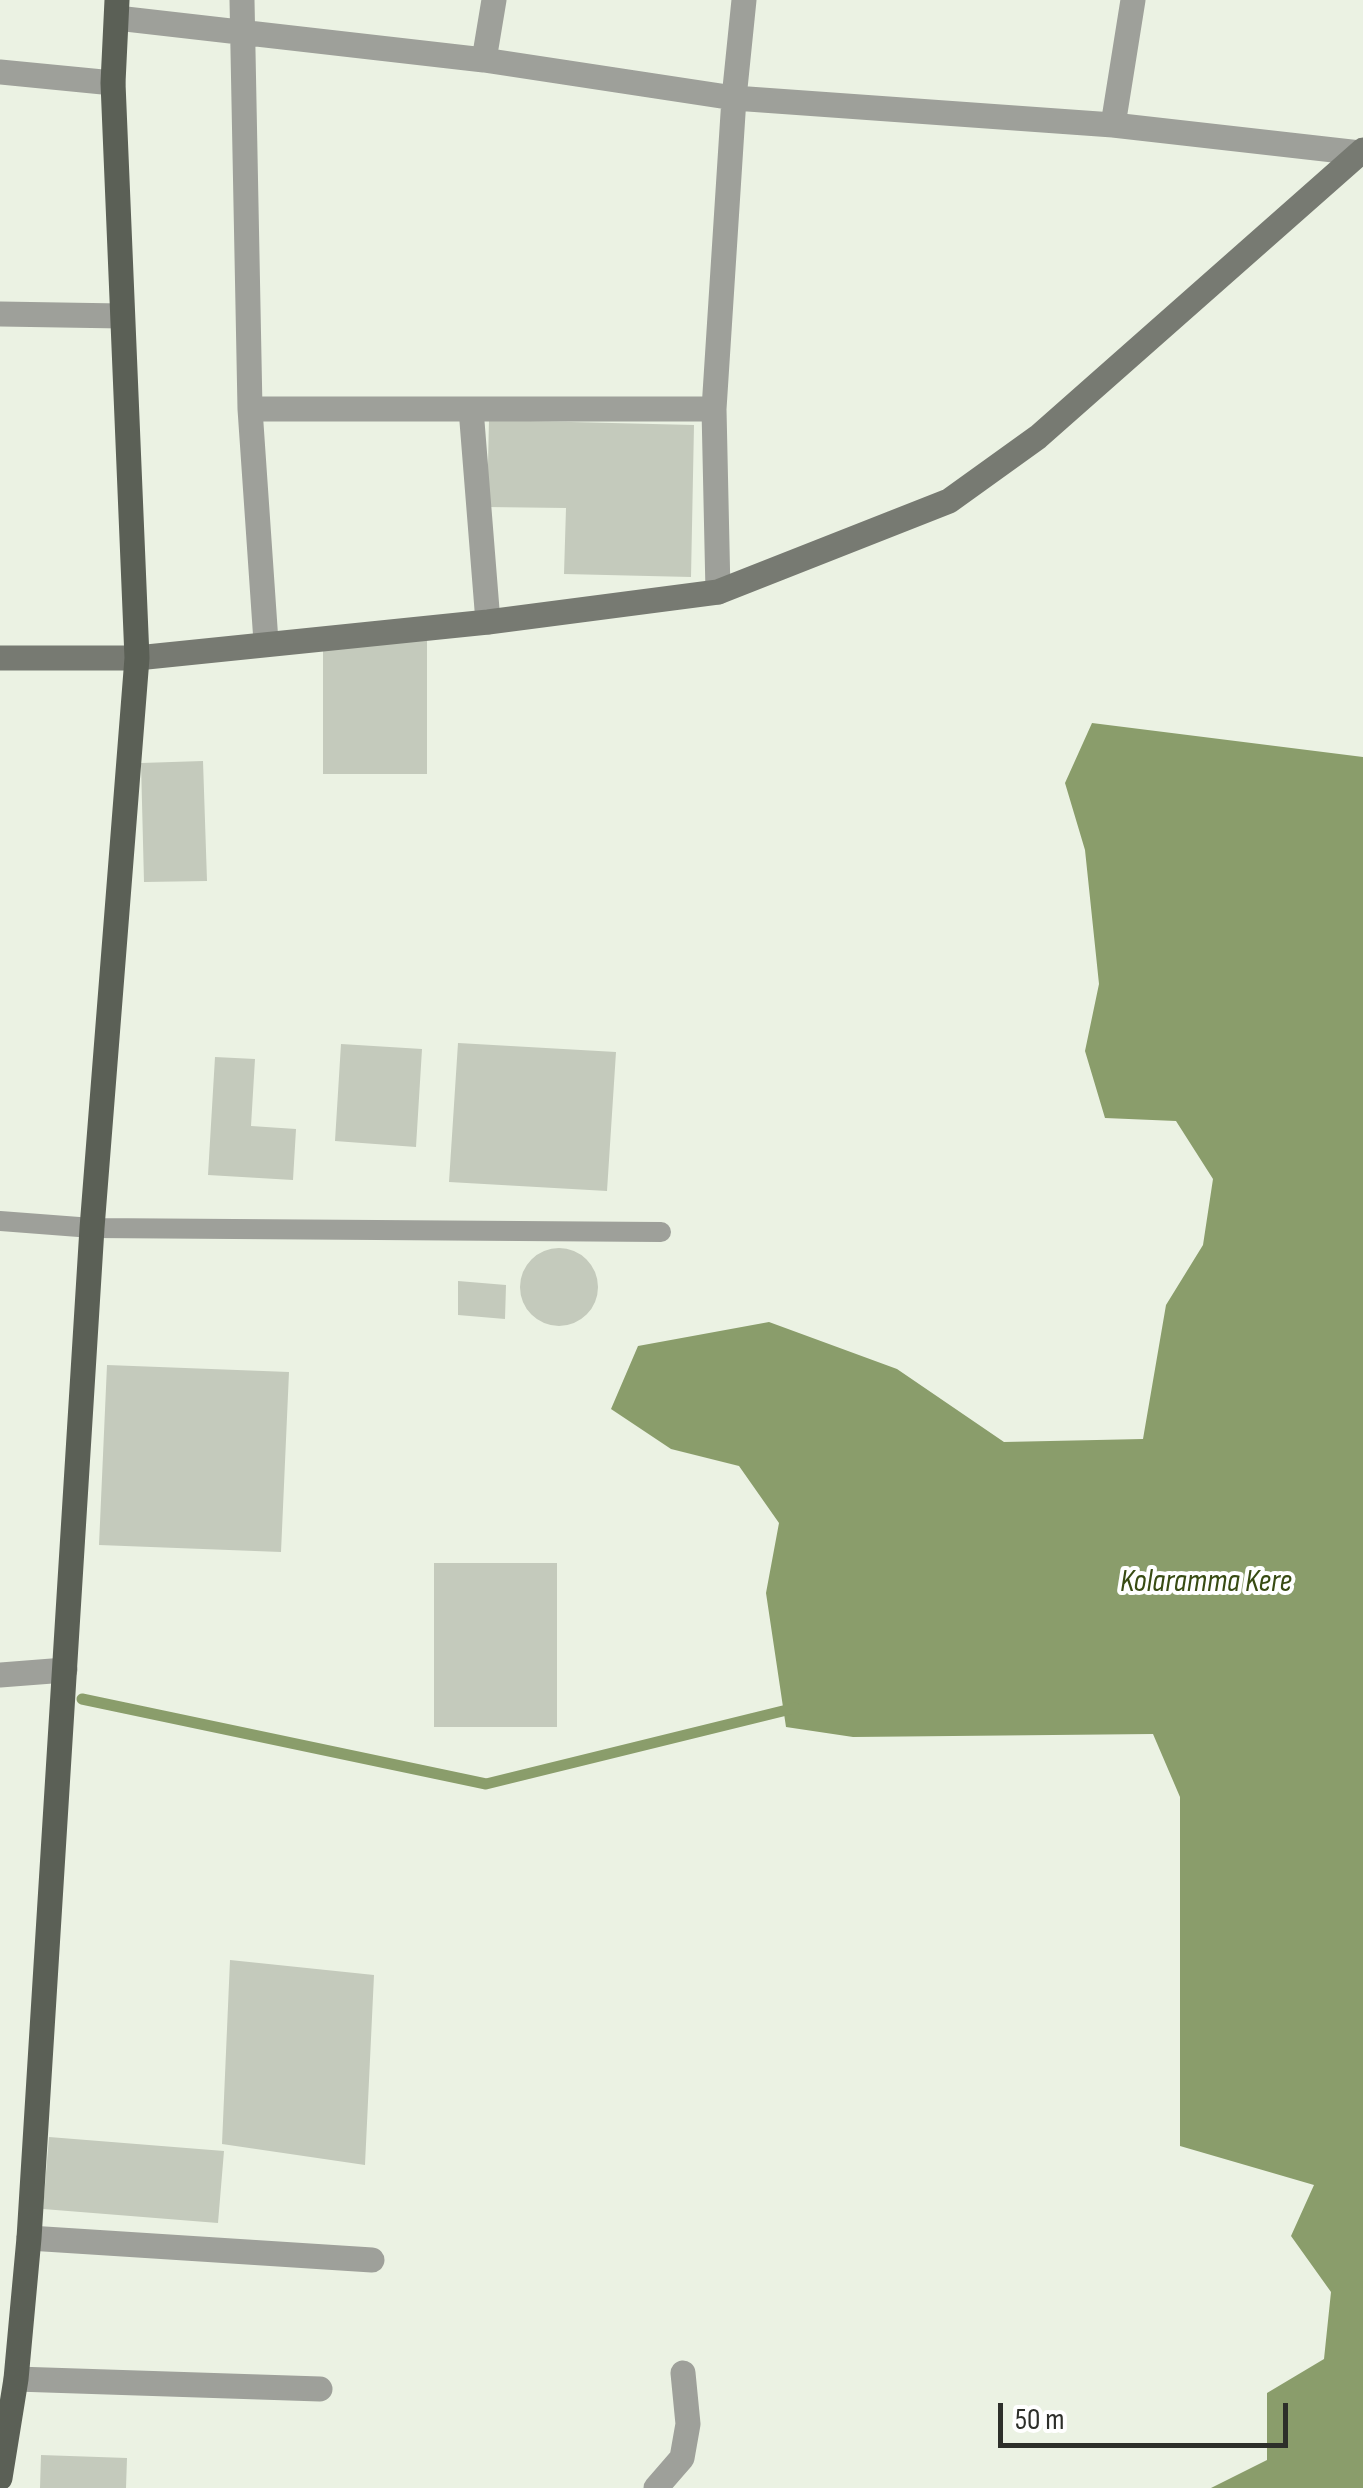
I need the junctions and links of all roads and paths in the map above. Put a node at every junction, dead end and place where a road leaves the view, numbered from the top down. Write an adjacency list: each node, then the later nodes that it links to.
1 (242, 0): 6 (street)
2 (494, 0): 7 (street)
3 (744, 0): 10 (street)
4 (1133, 0): 11 (street)
5 (117, 9): 6 (street); 9 (main road)
6 (244, 30): 7 (street); 15 (street)
7 (484, 60): 10 (street)
8 (0, 72): 9 (street)
9 (113, 83): 14 (main road)
10 (734, 98): 11 (street); 17 (street)
11 (1113, 125): 12 (street)
12 (1362, 152): 18 (street)
13 (0, 314): 14 (street)
14 (122, 316): 22 (main road)
15 (250, 409): 16 (street); 20 (street)
16 (471, 409): 17 (street); 19 (street)
17 (714, 409): 18 (street)
18 (718, 592): 19 (street)
19 (488, 622): 20 (street)
20 (266, 642): 22 (street)
21 (0, 658): 22 (street)
22 (138, 658): 24 (main road)
23 (0, 1221): 24 (lane)
24 (92, 1228): 25 (lane); 26 (main road)
25 (661, 1232)
26 (65, 1670): 27 (street); 28 (main road)
27 (0, 1675)
28 (29, 2238): 29 (street); 31 (main road)
29 (372, 2260)
30 (683, 2373): 34 (street)
31 (16, 2379): 32 (street); 33 (main road)
32 (320, 2389)
33 (0, 2478)
34 (656, 2488)

